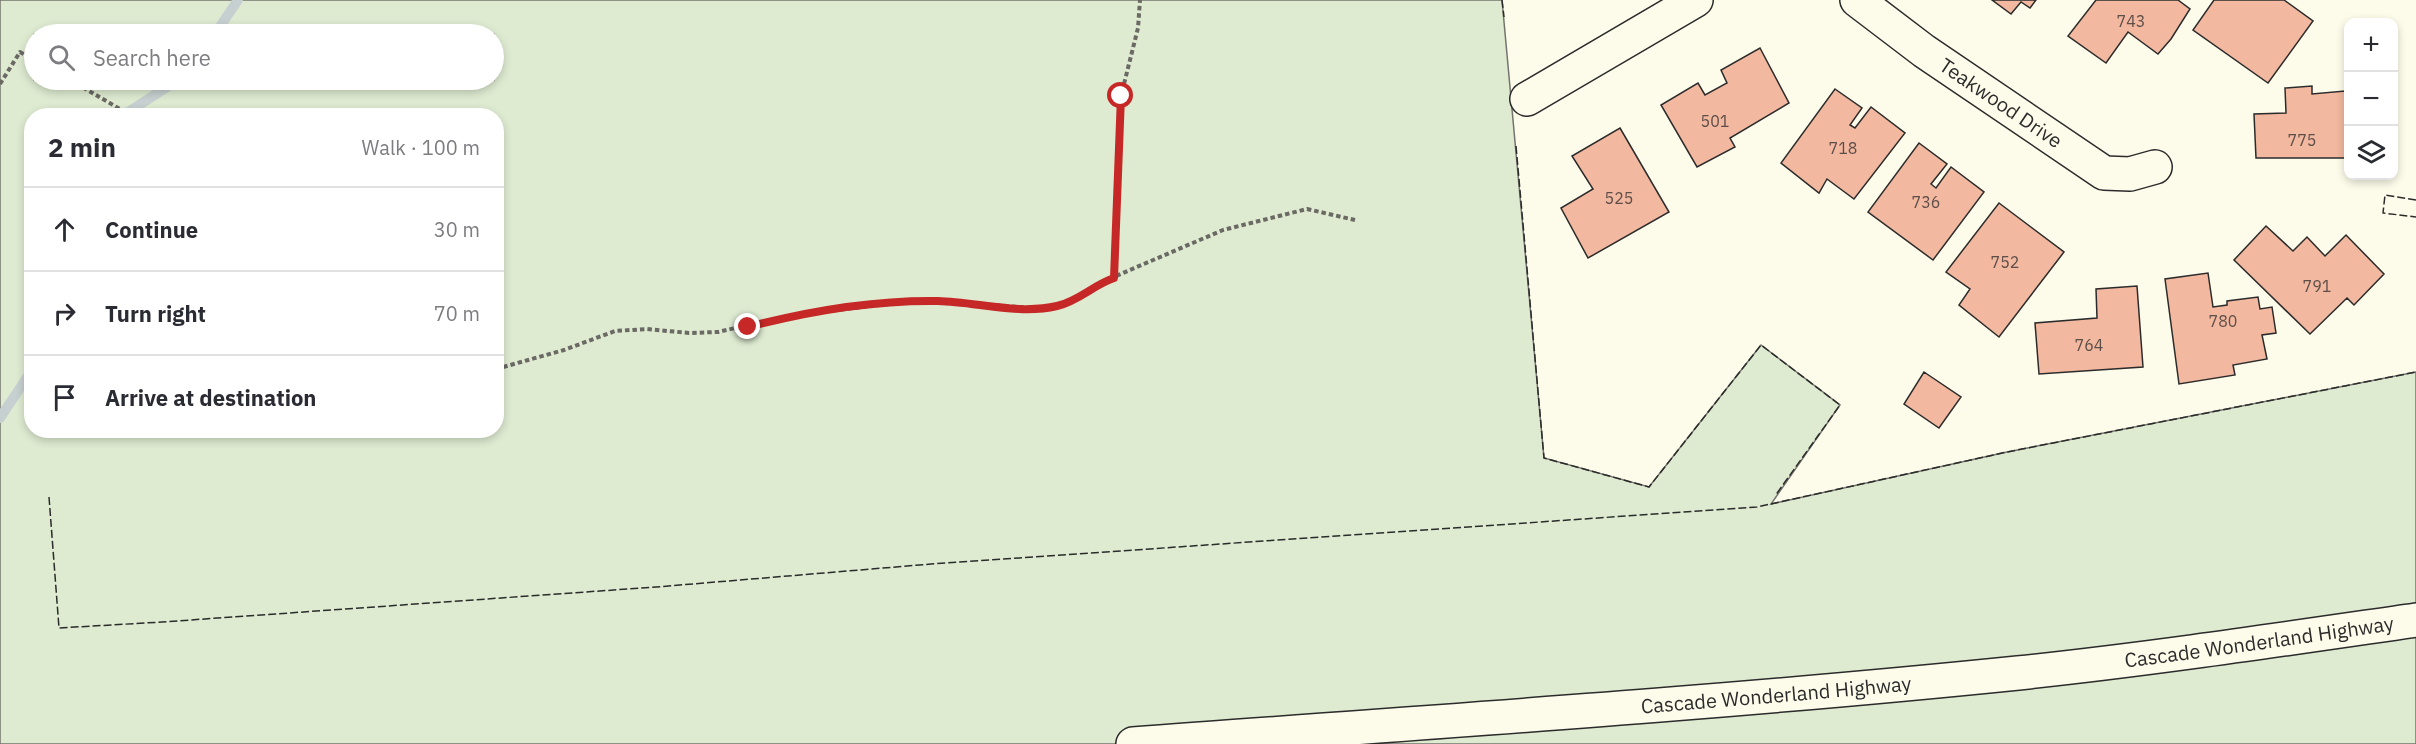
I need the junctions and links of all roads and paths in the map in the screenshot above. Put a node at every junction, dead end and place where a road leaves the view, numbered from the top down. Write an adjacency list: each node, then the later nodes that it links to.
1 (1140, 0): 11 (path)
2 (1696, 0): 7 (main road)
3 (1857, 0): 9 (main road, Teakwood Drive)
4 (24, 54): 5 (path)
5 (0, 84)
6 (88, 90): 8 (path)
7 (1527, 99)
8 (119, 108)
9 (2155, 167)
10 (1355, 220): 11 (path)
11 (1114, 278): 12 (path)
12 (504, 367)
13 (2416, 620): 14 (main road, Cascade Wonderland Highway)
14 (1133, 744)

